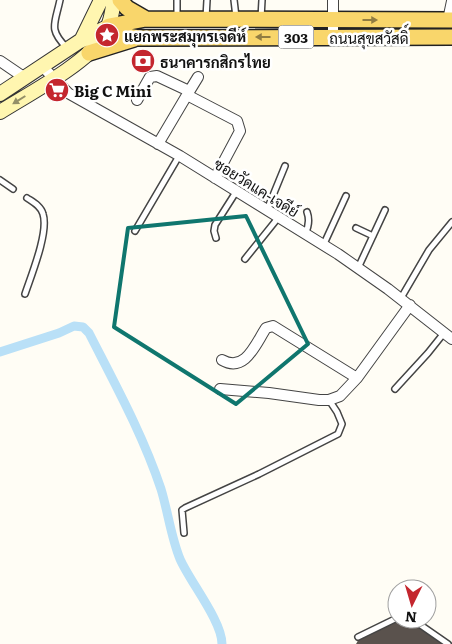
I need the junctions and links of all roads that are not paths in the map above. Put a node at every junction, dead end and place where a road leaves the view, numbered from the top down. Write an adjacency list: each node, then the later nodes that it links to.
1 (60, 0): 22 (lane)
2 (101, 0): 18 (main road); 22 (main road)
3 (114, 0): 18 (main road)
4 (120, 0): 13 (main road)
5 (176, 0): 11 (lane)
6 (207, 0): 12 (lane)
7 (234, 0): 14 (lane)
8 (262, 0): 15 (lane)
9 (333, 0): 16 (street)
10 (452, 1): 17 (street)
11 (177, 18): 12 (main road, ถนนสุขสวัสดิ์ / 303); 13 (main road, ถนนสุขสวัสดิ์ / 303)
12 (206, 18): 14 (main road, ถนนสุขสวัสดิ์ / 303)
13 (146, 19): 18 (main road, ถนนสุขสวัสดิ์ / 303)
14 (236, 19): 15 (main road, ถนนสุขสวัสดิ์ / 303)
15 (261, 19): 16 (main road, ถนนสุขสวัสดิ์ / 303)
16 (333, 20): 17 (main road, ถนนสุขสวัสดิ์ / 303, one-way to 17); 19 (street)
17 (450, 20)
18 (109, 26): 21 (main road, ถนนสุขสวัสดิ์ / 303); 22 (main road)
19 (333, 37): 20 (main road, ถนนสุขสวัสดิ์ / 303); 21 (main road, ถนนสุขสวัสดิ์ / 303, one-way to 21)
20 (452, 37)
21 (140, 38): 22 (main road)
22 (79, 48): 24 (main road); 27 (main road)
23 (0, 61): 26 (street)
24 (43, 67): 26 (main road); 27 (street, ซอยวัดแค-เจดีย์)
25 (198, 77): 29 (street)
26 (25, 78): 28 (main road)
27 (53, 79): 31 (main road, one-way to 31); 32 (street, ซอยวัดแค-เจดีย์)
28 (0, 93)
29 (188, 93): 30 (street); 32 (street); 35 (street)
30 (137, 100)
31 (0, 112)
32 (158, 144): 33 (street, ซอยวัดแค-เจดีย์)
33 (180, 156): 35 (street, ซอยวัดแค-เจดีย์); 47 (lane)
34 (286, 166): 41 (lane)
35 (215, 178): 38 (street, ซอยวัดแค-เจดีย์)
36 (0, 180): 37 (lane)
37 (13, 189)
38 (236, 192): 41 (street, ซอยวัดแค-เจดีย์); 50 (lane)
39 (346, 196): 51 (lane)
40 (27, 198): 54 (lane)
41 (266, 210): 44 (street, ซอยวัดแค-เจดีย์)
42 (385, 210): 49 (lane)
43 (307, 212): 48 (lane)
44 (278, 218): 48 (street, ซอยวัดแค-เจดีย์); 52 (lane)
45 (452, 222): 55 (lane)
46 (356, 228): 49 (lane)
47 (135, 231)
48 (305, 234): 51 (street, ซอยวัดแค-เจดีย์)
49 (373, 236): 53 (lane)
50 (216, 238)
51 (323, 246): 53 (street, ซอยวัดแค-เจดีย์)
52 (245, 259)
53 (358, 268): 55 (street, ซอยวัดแค-เจดีย์)
54 (25, 294)
55 (401, 298): 56 (street, ซอยวัดแค-เจดีย์)
56 (410, 305): 57 (street, ซอยวัดแค-เจดีย์); 59 (street)
57 (448, 336): 61 (lane)
58 (222, 360): 59 (street)
59 (357, 378): 62 (street)
60 (220, 389): 62 (street)
61 (395, 389)
62 (329, 400): 63 (lane)
63 (184, 534)
64 (387, 623): 66 (lane)
65 (426, 629): 67 (lane)
66 (358, 637)
67 (448, 644)

